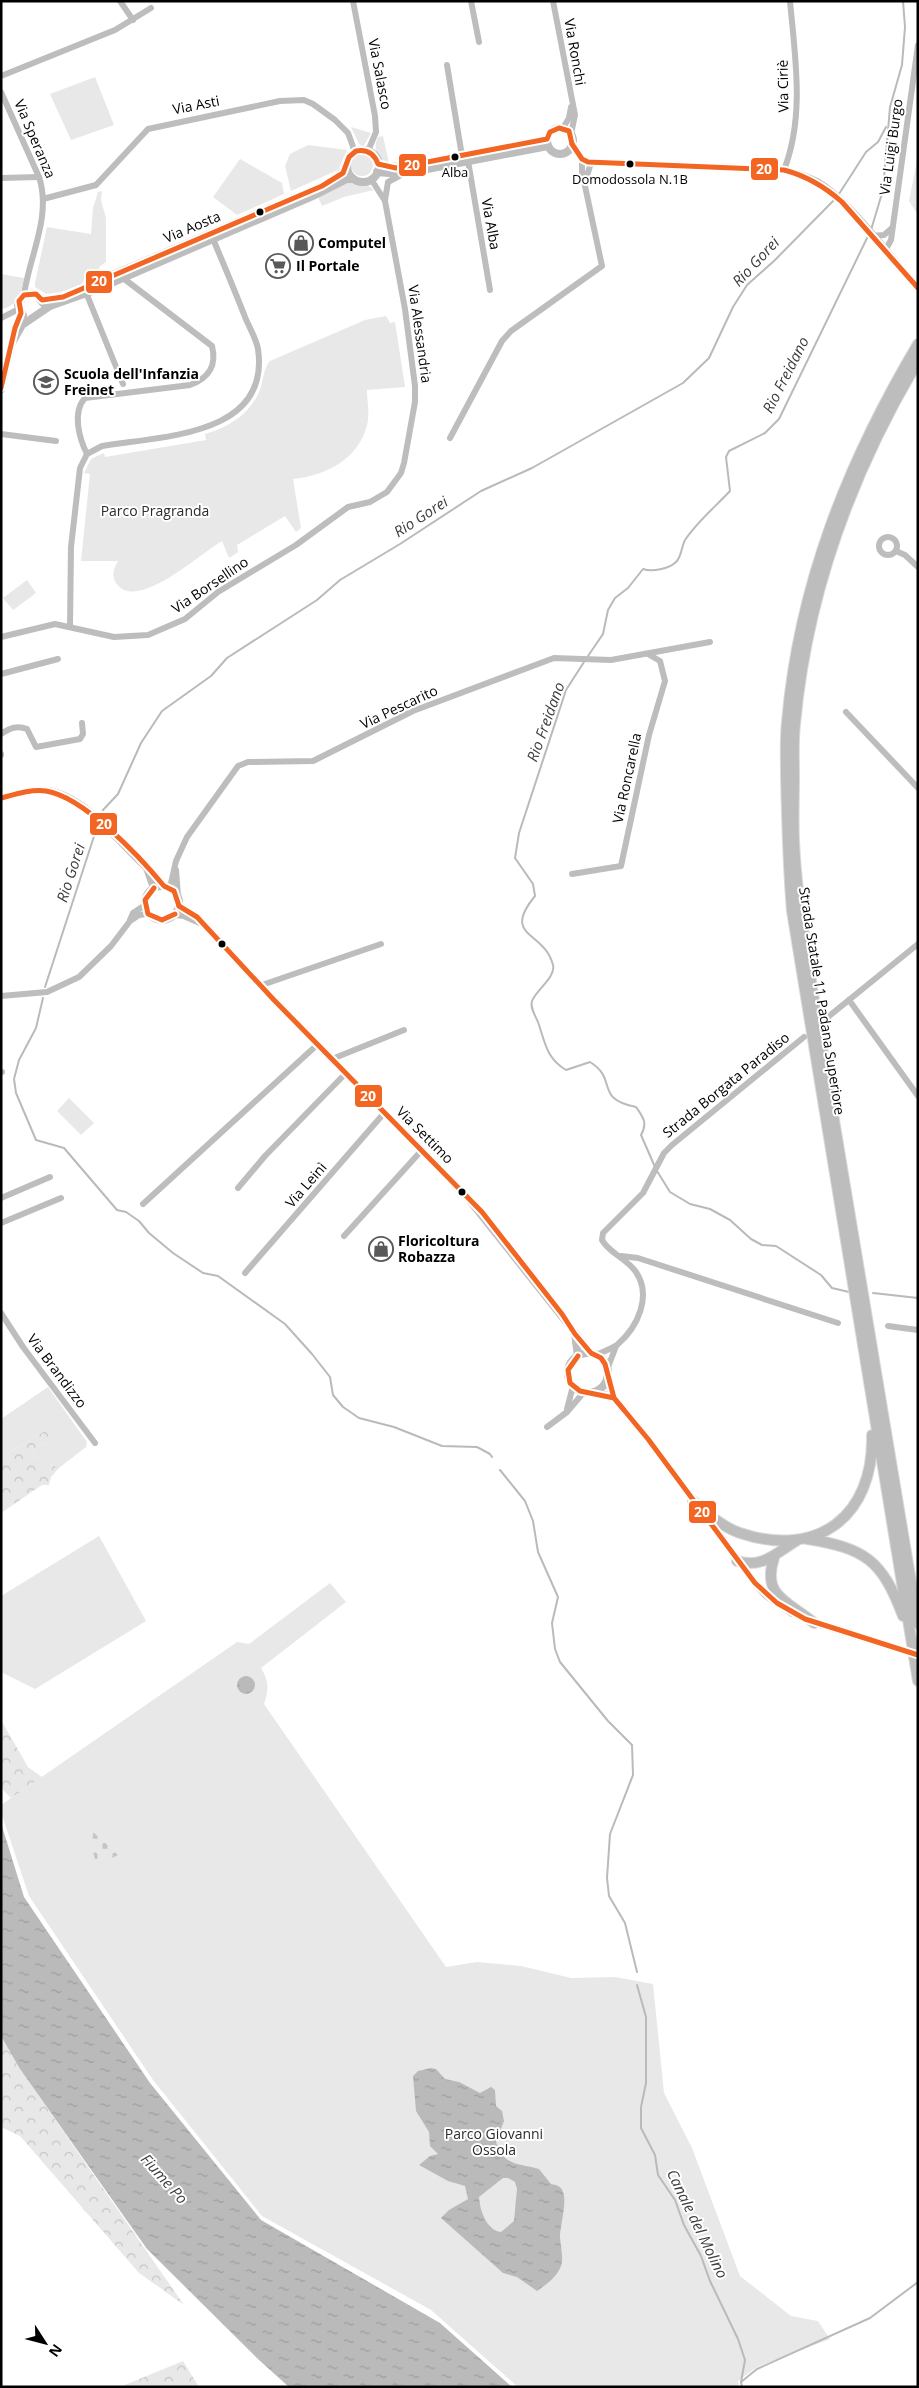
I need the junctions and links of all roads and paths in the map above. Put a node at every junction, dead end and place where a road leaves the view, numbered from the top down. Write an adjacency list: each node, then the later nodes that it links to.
1 (120, 1): 7 (street)
2 (353, 1): 18 (street, Via Salasco)
3 (471, 1): 8 (street)
4 (553, 1): 13 (street, Via Ronchi)
5 (790, 1): 25 (street, Via Ciriè)
6 (151, 8): 7 (street)
7 (133, 20): 11 (street)
8 (479, 42)
9 (918, 45): 36 (street, Via Luigi Burgo)
10 (447, 65): 21 (street)
11 (1, 76)
12 (1, 92): 28 (street, Via Speranza)
13 (571, 106): 14 (street, Via Ronchi); 15 (street, Via Ronchi)
14 (563, 128): 15 (street); 16 (street)
15 (571, 134): 17 (street)
16 (547, 142): 17 (street); 21 (street)
17 (570, 147): 20 (street)
18 (368, 151): 19 (street); 23 (street)
19 (355, 152): 24 (street); 33 (street, Via Asti)
20 (580, 157): 22 (street); 32 (street)
21 (466, 158): 23 (street); 27 (street); 42 (street, Via Alba)
22 (591, 163): 25 (street); 32 (street)
23 (378, 164): 26 (street)
24 (347, 167): 30 (street); 35 (street, Via Aosta)
25 (784, 170): 37 (street)
26 (377, 172): 27 (street); 31 (street)
27 (401, 174): 34 (street)
28 (39, 177): 29 (street); 33 (street, Via Speranza)
29 (1, 178)
30 (353, 179): 31 (street); 35 (street, Via Aosta)
31 (371, 179): 34 (street, Via Alessandria)
32 (585, 182): 56 (street)
33 (43, 198): 43 (street, Via Speranza)
34 (385, 201): 59 (street, Via Alessandria)
35 (262, 214): 38 (street, Via Aosta); 44 (street, Via Aosta)
36 (893, 227): 37 (street); 39 (street, Via Luigi Burgo)
37 (870, 234): 39 (street)
38 (213, 239): 40 (street, Via Aosta); 58 (street)
39 (885, 251): 41 (street)
40 (123, 278): 44 (street, Via Aosta); 58 (street)
41 (918, 288)
42 (490, 290)
43 (27, 291): 45 (street); 46 (street)
44 (85, 291): 45 (street, Via Aosta); 47 (street, Via Aosta); 53 (street)
45 (42, 300): 47 (street)
46 (20, 311): 48 (street); 49 (street); 50 (street)
47 (42, 312): 49 (street)
48 (1, 318)
49 (32, 318): 50 (street)
50 (13, 341): 54 (street)
51 (918, 344): 123 (highway, Strada Statale 11 Padana Superiore)
52 (918, 361): 132 (highway, Strada Statale 11 Padana Superiore)
53 (123, 384)
54 (1, 389)
55 (1, 434): 57 (street)
56 (450, 438)
57 (56, 441)
58 (87, 454): 62 (street)
59 (387, 492): 62 (street, Via Borsellino)
60 (896, 551): 61 (street)
61 (918, 568)
62 (70, 626): 63 (street, Via Borsellino)
63 (1, 637)
64 (710, 642): 65 (street, Via Pescarito)
65 (648, 654): 73 (street, Via Pescarito); 75 (street, Via Roncarella)
66 (58, 659): 67 (street)
67 (1, 674)
68 (846, 712): 71 (street)
69 (82, 723): 70 (street)
70 (1, 734)
71 (918, 788)
72 (1, 798): 74 (street)
73 (176, 862): 76 (street, Via Pescarito); 78 (street)
74 (147, 868): 76 (street); 77 (street)
75 (572, 874)
76 (167, 887): 77 (street); 78 (street)
77 (154, 888): 79 (street)
78 (178, 896): 80 (street)
79 (145, 905): 81 (street); 83 (street)
80 (179, 906): 82 (street); 84 (street, Via Settimo)
81 (148, 914): 82 (street); 83 (street)
82 (176, 914): 84 (street, Via Settimo)
83 (130, 921): 88 (street)
84 (200, 922): 87 (street, Via Settimo)
85 (381, 944): 87 (street)
86 (918, 944): 89 (street)
87 (262, 985): 93 (street, Via Settimo)
88 (1, 995)
89 (849, 1000): 90 (street); 96 (street)
90 (823, 1021)
91 (404, 1030): 94 (street)
92 (804, 1037): 106 (street, Strada Borgata Paradiso)
93 (318, 1044): 94 (street, Via Settimo); 103 (street)
94 (332, 1059): 95 (street, Via Settimo)
95 (346, 1073): 97 (street, Via Settimo); 100 (street)
96 (918, 1096)
97 (385, 1112): 98 (street, Via Settimo); 109 (street, Via Leinì)
98 (422, 1150): 105 (street); 114 (street, Via Settimo)
99 (50, 1177): 101 (street)
100 (238, 1188)
101 (1, 1198)
102 (61, 1198): 104 (street)
103 (143, 1204)
104 (1, 1223)
105 (344, 1236)
106 (621, 1256): 107 (street); 108 (street, Strada Borgata Paradiso)
107 (642, 1260): 108 (street); 111 (street)
108 (634, 1270): 115 (street, Strada Borgata Paradiso)
109 (245, 1274)
110 (1, 1313): 126 (street, Via Brandizzo)
111 (838, 1323)
112 (888, 1326): 113 (street)
113 (918, 1330)
114 (575, 1334): 116 (street, Via Settimo); 117 (street)
115 (616, 1346): 116 (street); 118 (street)
116 (593, 1354): 117 (street); 118 (street)
117 (578, 1356): 119 (street)
118 (607, 1374): 121 (street); 122 (street)
119 (573, 1386): 120 (street); 124 (street)
120 (584, 1392): 121 (street); 124 (street)
121 (594, 1392): 122 (street)
122 (614, 1398): 127 (street)
123 (872, 1407): 128 (highway); 133 (highway, Strada Statale 11 Padana Superiore)
124 (567, 1412): 125 (street)
125 (547, 1427)
126 (95, 1443)
127 (693, 1501): 128 (highway); 130 (street)
128 (801, 1540): 129 (highway); 133 (highway)
129 (774, 1558): 130 (highway); 131 (highway)
130 (737, 1561): 131 (street)
131 (814, 1623): 134 (street, bridge)
132 (918, 1624)
133 (910, 1637): 135 (highway, Strada Statale 11 Padana Superiore)
134 (918, 1655)
135 (918, 1681)

